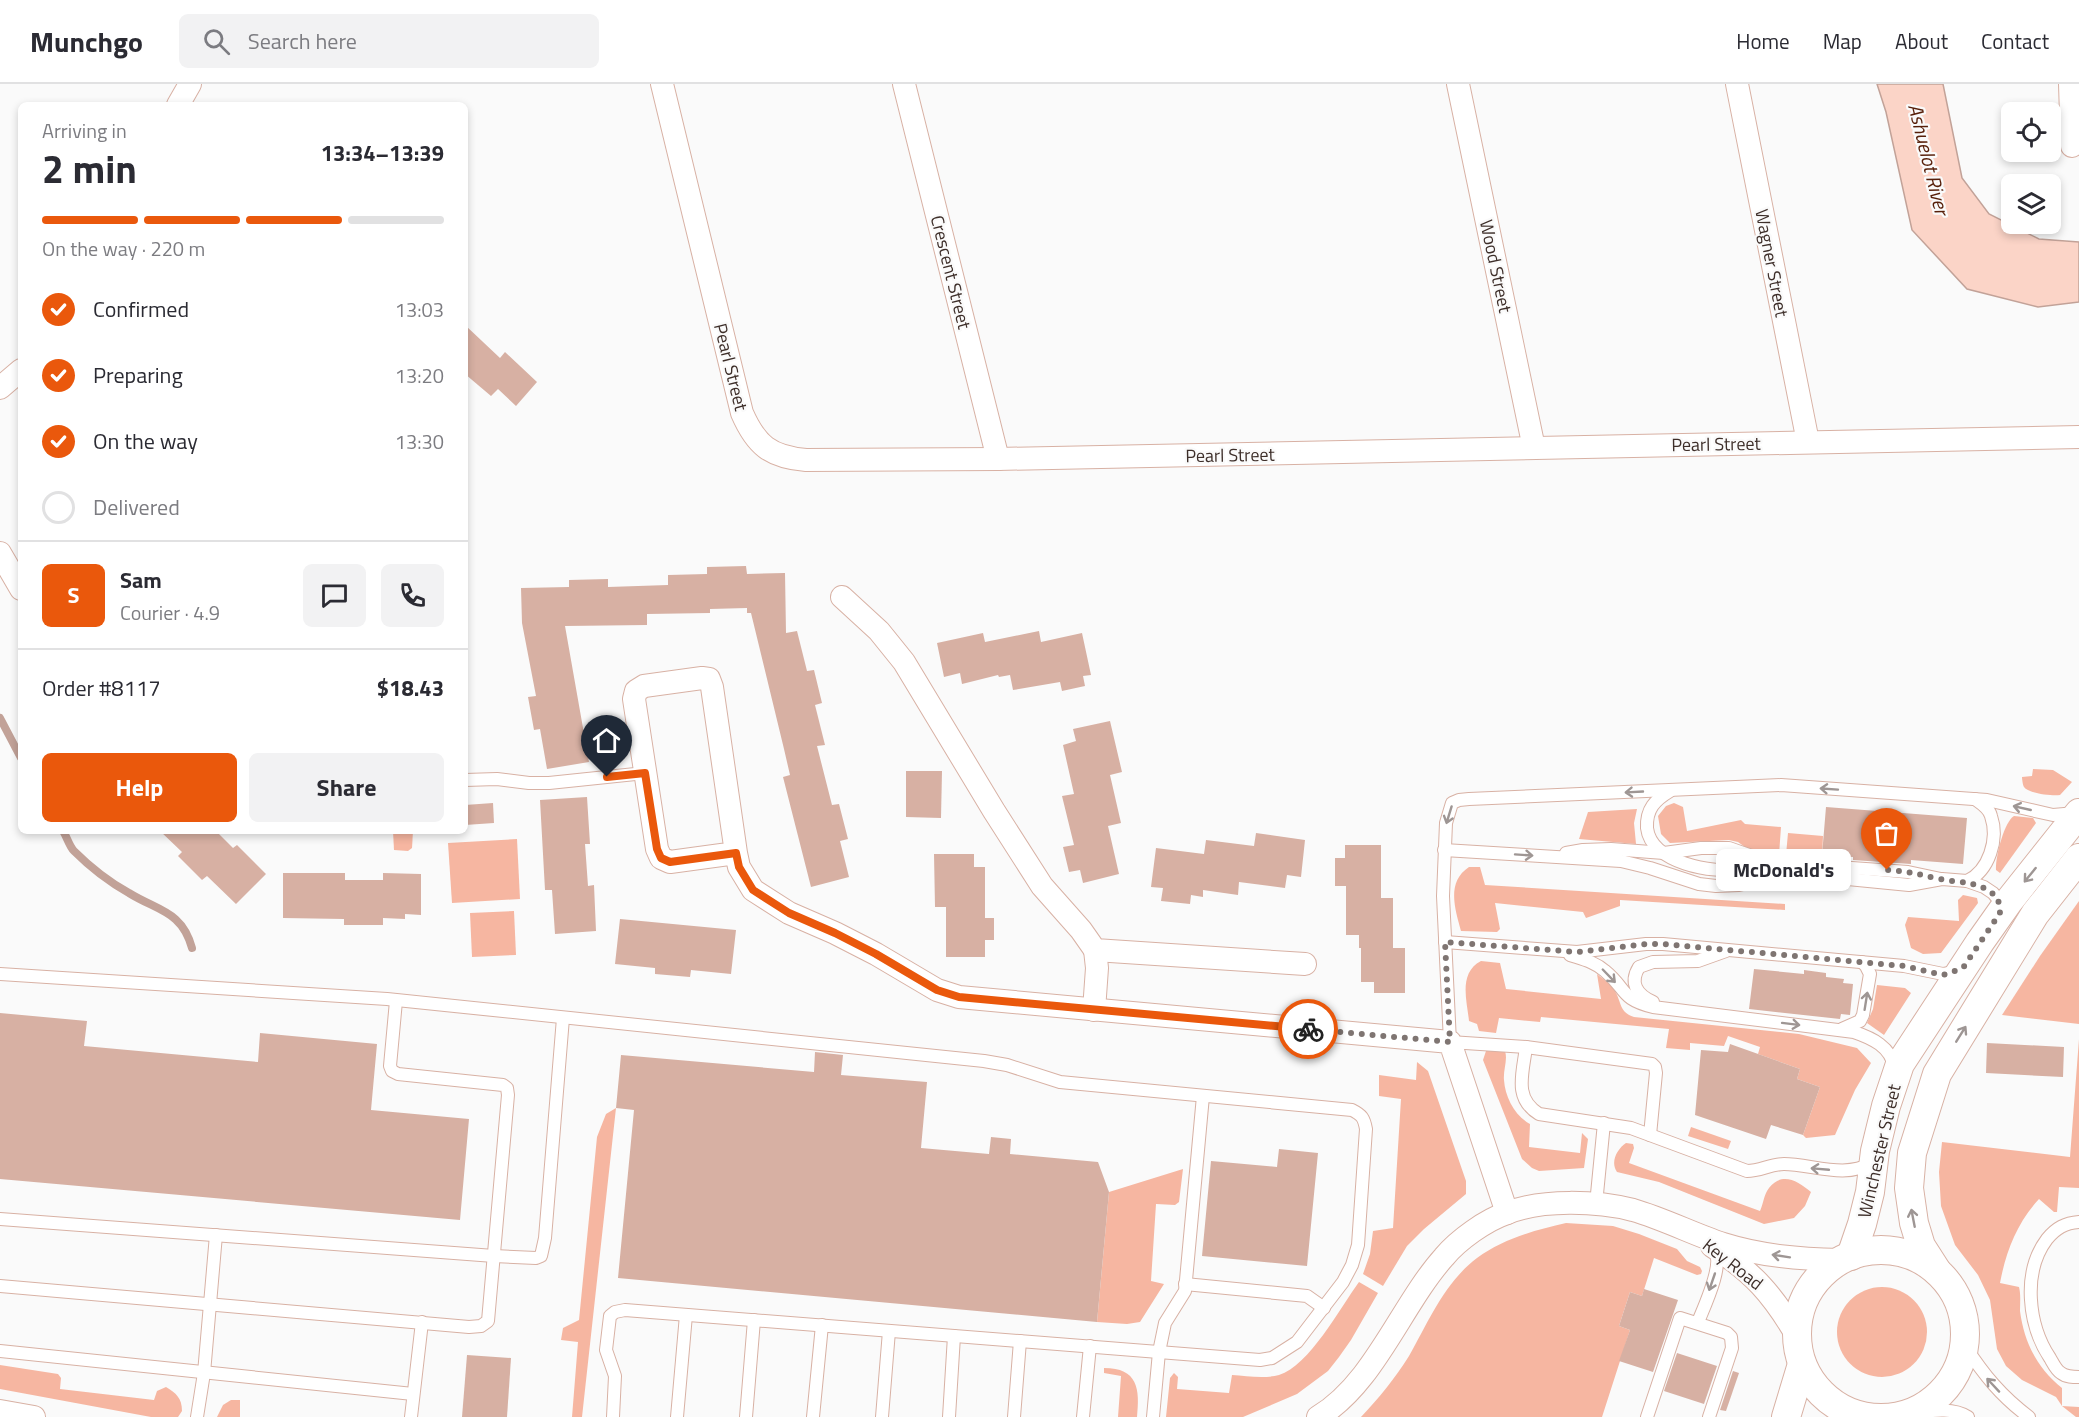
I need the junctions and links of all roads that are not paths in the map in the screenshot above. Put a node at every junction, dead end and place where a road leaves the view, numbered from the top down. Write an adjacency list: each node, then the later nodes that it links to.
1 (190, 84): 7 (street)
2 (662, 84): 14 (street, Pearl Street)
3 (904, 84): 14 (street, Crescent Street)
4 (1458, 84): 13 (street, Wood Street)
5 (1737, 84): 12 (street, Wagner Street)
6 (2070, 84): 8 (street)
7 (180, 102)
8 (2072, 146)
9 (18, 373): 10 (street)
10 (0, 388)
11 (2079, 437): 12 (street, Pearl Street)
12 (1808, 442): 13 (street, Pearl Street)
13 (1534, 448): 14 (street, Pearl Street)
14 (998, 459)
15 (0, 553): 16 (street)
16 (18, 584)
17 (842, 597): 33 (street)
18 (645, 773): 19 (lane); 24 (street); 24 (street)
19 (468, 780)
20 (1670, 790): 21 (lane, one-way to 20); 23 (lane, one-way to 23); 25 (lane)
21 (1975, 799): 22 (lane, one-way to 21); 30 (lane)
22 (2079, 812): 31 (street, Winchester Street, one-way to 31)
23 (1444, 850): 26 (lane, one-way to 26); 32 (lane)
24 (736, 853): 42 (street)
25 (1664, 853): 26 (lane); 28 (lane); 28 (lane)
26 (1549, 857): 29 (lane)
27 (2079, 858): 60 (street, Winchester Street, one-way to 27)
28 (1769, 862): 29 (lane)
29 (1942, 879): 30 (lane)
30 (1967, 881): 31 (lane)
31 (2000, 913): 38 (street, Winchester Street)
32 (1445, 942): 35 (lane); 45 (lane)
33 (1095, 950): 37 (street); 42 (street)
34 (1730, 950): 35 (lane); 36 (lane); 41 (lane)
35 (1557, 951): 41 (lane, one-way to 41)
36 (1862, 962): 38 (lane); 44 (lane, one-way to 36)
37 (1305, 964)
38 (1963, 968): 47 (street, Winchester Street)
39 (0, 974): 40 (lane)
40 (396, 1001): 43 (lane); 58 (lane)
41 (1674, 1009): 44 (lane, one-way to 44)
42 (1094, 1010): 45 (street)
43 (563, 1018): 48 (lane); 58 (lane)
44 (1841, 1030): 47 (lane)
45 (1450, 1042): 46 (lane); 53 (street)
46 (1526, 1047): 49 (lane); 50 (lane)
47 (1896, 1077): 51 (street, Winchester Street)
48 (1203, 1096): 61 (lane); 64 (lane)
49 (1604, 1123): 50 (lane); 52 (lane)
50 (1650, 1135): 51 (lane, one-way to 50)
51 (1875, 1157): 59 (street, Winchester Street)
52 (1596, 1204): 53 (street); 57 (street)
53 (1507, 1213): 83 (street)
54 (0, 1219): 56 (lane)
55 (2079, 1222): 79 (lane)
56 (216, 1235): 58 (lane); 63 (lane)
57 (1700, 1238): 59 (street, Key Road, one-way to 57); 68 (lane, one-way to 68); 75 (street, Key Road)
58 (494, 1256): 67 (lane)
59 (1845, 1258): 60 (street); 75 (street)
60 (1937, 1271): 74 (street)
61 (1185, 1284): 64 (lane); 77 (lane)
62 (0, 1286): 63 (lane)
63 (210, 1305): 67 (lane); 78 (lane)
64 (1324, 1308): 77 (lane)
65 (686, 1315): 66 (lane); 88 (lane); 89 (lane)
66 (754, 1320): 69 (lane); 90 (lane)
67 (422, 1322): 80 (lane)
68 (1698, 1322): 97 (lane); 98 (lane)
69 (822, 1325): 70 (lane); 91 (lane)
70 (889, 1331): 71 (lane); 92 (lane)
71 (954, 1336): 72 (lane); 93 (lane)
72 (1020, 1341): 73 (lane); 94 (lane)
73 (1090, 1346): 77 (lane); 95 (lane)
74 (1965, 1346): 82 (street); 101 (lane, one-way to 74)
75 (1800, 1350): 99 (street); 100 (street)
76 (0, 1351): 78 (lane)
77 (1159, 1352): 96 (lane)
78 (204, 1373): 80 (lane); 86 (lane)
79 (2079, 1377)
80 (413, 1394): 87 (lane)
81 (0, 1411): 85 (street)
82 (1914, 1413): 84 (lane); 100 (street)
83 (1326, 1415)
84 (1966, 1416)
85 (34, 1417)
86 (197, 1417)
87 (411, 1417)
88 (613, 1417)
89 (677, 1417)
90 (746, 1417)
91 (813, 1417)
92 (882, 1417)
93 (949, 1417)
94 (1014, 1417)
95 (1083, 1417)
96 (1153, 1417)
97 (1647, 1417)
98 (1709, 1417)
99 (1786, 1417)
100 (1861, 1417)
101 (2029, 1417)

